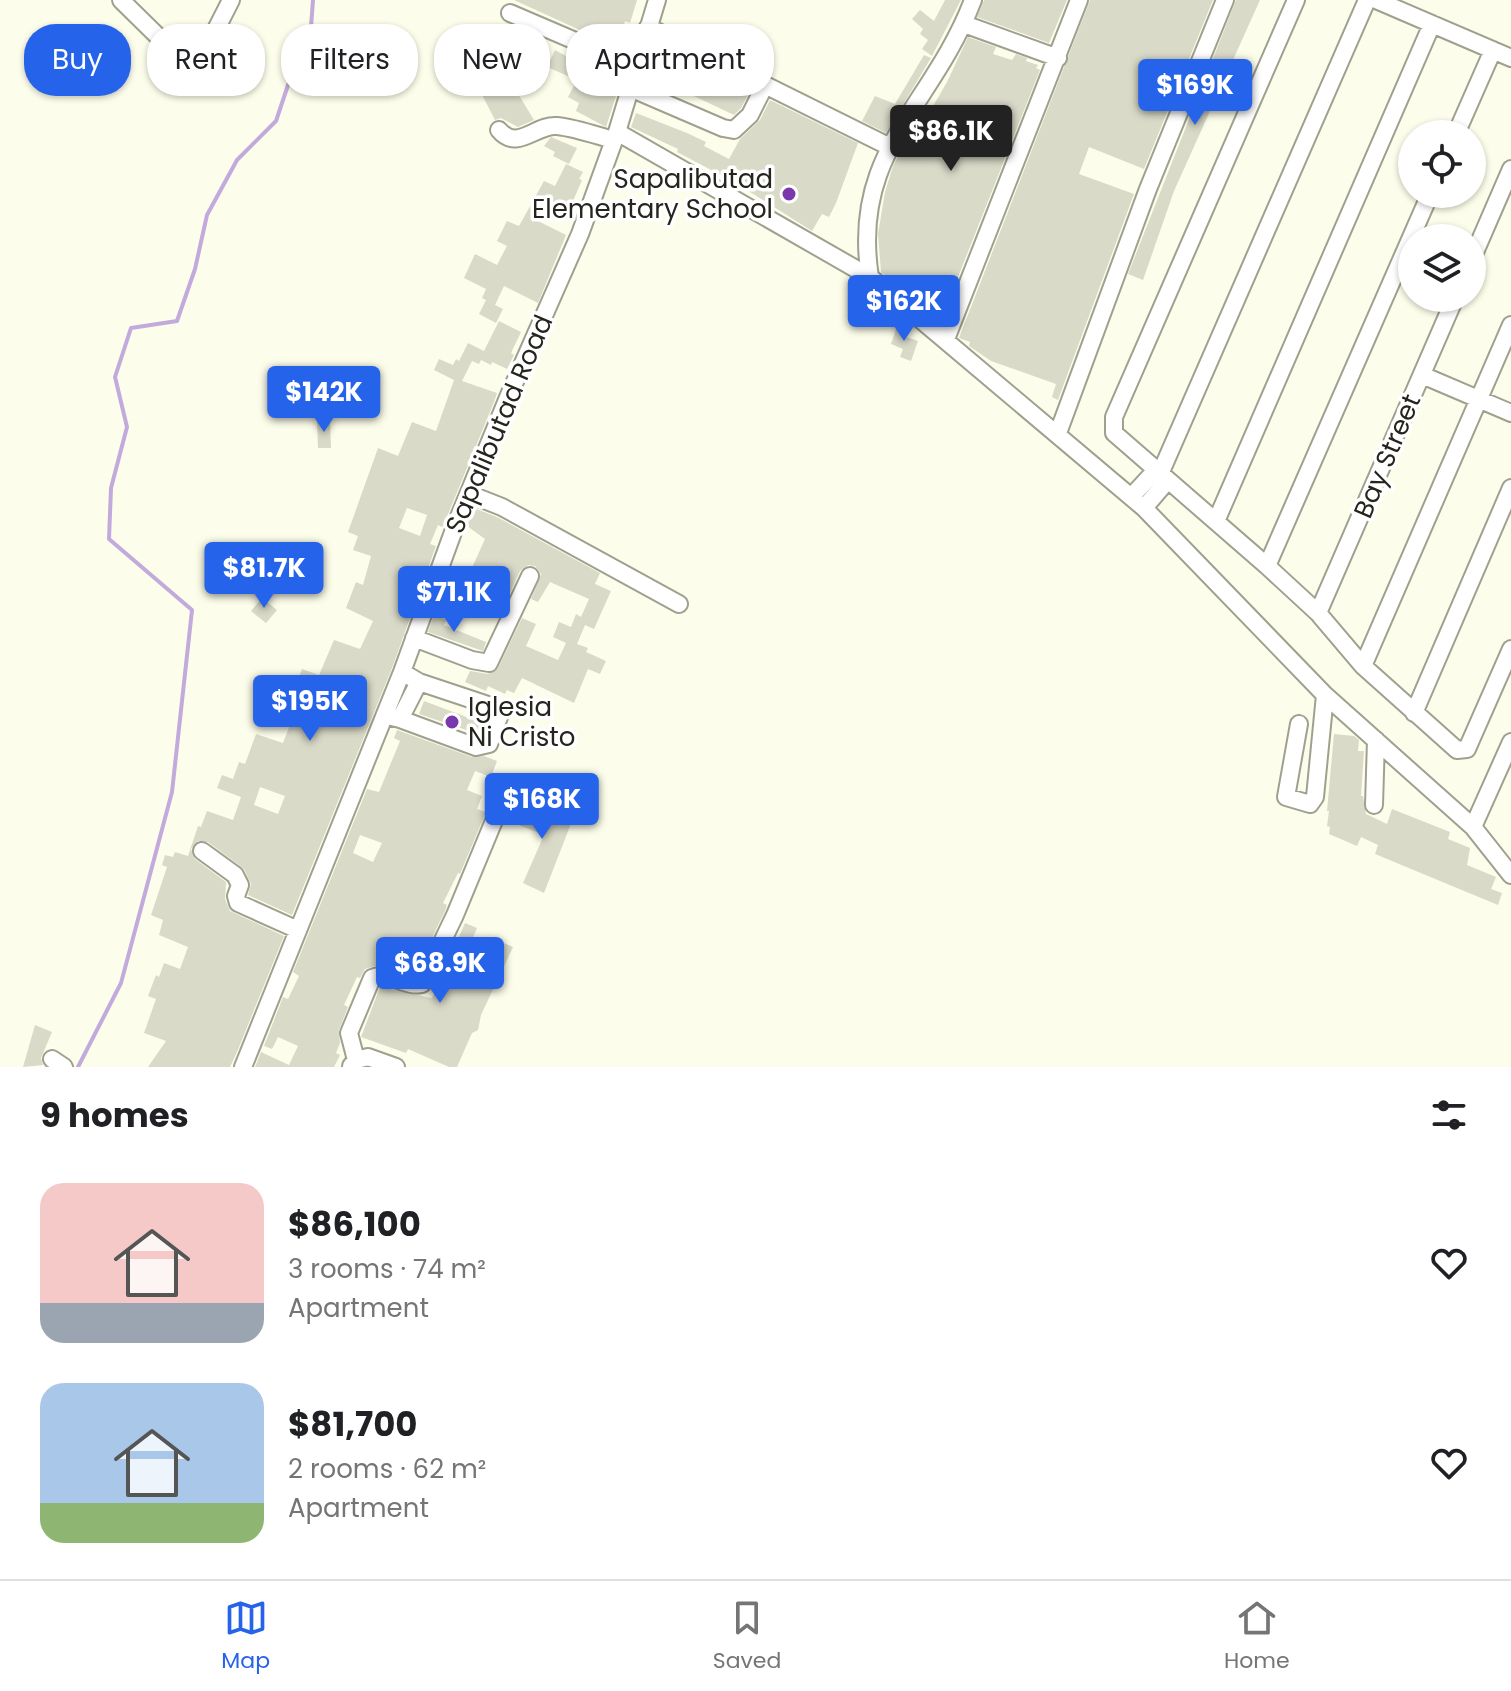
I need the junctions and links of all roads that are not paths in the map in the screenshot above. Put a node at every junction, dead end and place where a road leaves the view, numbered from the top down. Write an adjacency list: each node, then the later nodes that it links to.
1 (231, 0): 9 (street)
2 (657, 0): 11 (street, Sapalibutad Road)
3 (973, 0): 12 (street)
4 (1079, 0): 16 (street)
5 (1225, 0): 36 (street)
6 (1296, 0): 37 (street)
7 (1367, 0): 37 (street)
8 (1376, 0): 13 (street)
9 (123, 1)
10 (510, 13): 14 (street)
11 (649, 24)
12 (964, 24): 16 (street); 25 (street)
13 (1432, 24): 15 (street); 41 (street)
14 (566, 37)
15 (1493, 50): 17 (street); 22 (street)
16 (1058, 58): 32 (street)
17 (1511, 58)
18 (774, 89): 25 (street)
19 (628, 96): 24 (street, Sapalibutad Road)
20 (649, 96): 21 (street)
21 (759, 96)
22 (1462, 120)
23 (499, 130): 24 (street)
24 (615, 136): 29 (street); 39 (street, Sapalibutad Road)
25 (888, 146): 29 (street)
26 (1511, 169): 28 (street)
27 (1424, 208): 42 (street)
28 (1486, 227)
29 (870, 277): 32 (street)
30 (1449, 312): 33 (street, Bay Street)
31 (1511, 325): 34 (street)
32 (946, 339): 36 (street)
33 (1422, 375): 34 (street); 45 (street, Bay Street)
34 (1479, 399): 35 (street); 48 (street)
35 (1511, 413)
36 (1058, 433): 40 (street)
37 (1161, 475): 40 (street); 41 (street)
38 (1511, 488): 52 (street)
39 (469, 494): 44 (street); 46 (street, Sapalibutad Road)
40 (1137, 503): 51 (street)
41 (1217, 519): 42 (street)
42 (1267, 566): 45 (street)
43 (530, 576): 46 (street)
44 (679, 604)
45 (1318, 613): 48 (street)
46 (414, 638): 49 (street, Sapalibutad Road)
47 (1511, 649): 52 (street)
48 (1363, 666): 52 (street)
49 (402, 672): 50 (street); 53 (street, Sapalibutad Road)
50 (419, 682): 53 (street); 53 (street)
51 (1325, 695): 54 (street); 55 (street)
52 (1414, 713)
53 (392, 717): 62 (street, Sapalibutad Road)
54 (1299, 724)
55 (1376, 740): 58 (street); 59 (street)
56 (1511, 742): 59 (street)
57 (505, 794): 63 (street)
58 (1374, 805)
59 (1473, 827): 61 (street)
60 (202, 851): 62 (street)
61 (1511, 875)
62 (298, 930): 64 (street, Sapalibutad Road)
63 (353, 1063): 65 (street)
64 (243, 1067)
65 (396, 1067)

